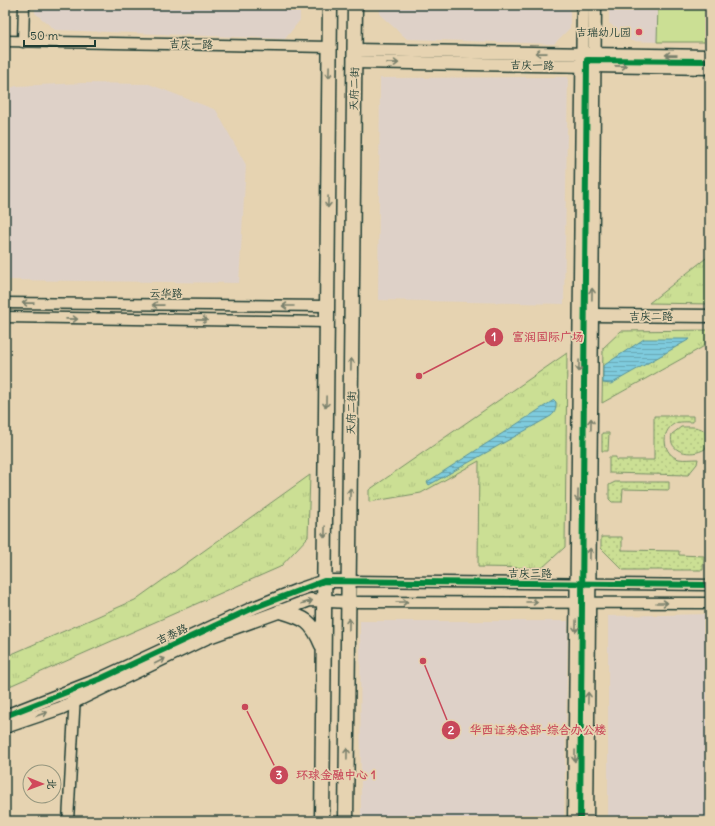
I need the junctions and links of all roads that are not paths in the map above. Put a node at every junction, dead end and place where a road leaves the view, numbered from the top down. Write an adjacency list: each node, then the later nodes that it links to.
1 (24, 5): 7 (street)
2 (330, 5): 8 (main road)
3 (355, 5): 9 (main road, 天府二街)
4 (583, 5): 11 (street)
5 (595, 5): 11 (street)
6 (5, 41): 7 (street, 吉庆一路)
7 (23, 42): 8 (street, 吉庆一路)
8 (329, 47): 14 (main road, one-way to 14)
9 (354, 56): 11 (street, 吉庆一路); 20 (main road, 天府二街, one-way to 9)
10 (710, 56): 11 (street, 吉庆一路, one-way to 11)
11 (588, 60): 12 (street, 吉庆一路, one-way to 12); 15 (street, one-way to 11); 21 (street, one-way to 21)
12 (710, 68)
13 (5, 303): 14 (street, 云华路, one-way to 13)
14 (327, 306): 18 (main road)
15 (592, 315): 16 (street, 吉庆二路); 22 (street, one-way to 15)
16 (710, 316)
17 (5, 317): 18 (street, one-way to 18)
18 (327, 322): 19 (main road, one-way to 19)
19 (324, 581): 20 (street, 吉泰路); 24 (main road); 31 (street, 吉泰路)
20 (349, 581): 21 (street, 吉庆三路); 25 (main road, 天府二街)
21 (577, 583): 22 (street, 吉庆三路); 26 (street)
22 (589, 583): 23 (street, 吉庆三路); 27 (street)
23 (710, 585)
24 (324, 600): 25 (street, 吉泰路); 29 (street, 吉泰路, one-way to 24); 30 (main road)
25 (349, 602): 26 (street, one-way to 26); 36 (main road, 天府二街, one-way to 25)
26 (577, 603): 27 (street); 37 (street, one-way to 37)
27 (589, 603): 28 (street, one-way to 28); 38 (street, one-way to 27)
28 (710, 604)
29 (281, 611): 30 (main road); 31 (street, 吉泰路, one-way to 29)
30 (323, 664): 35 (main road)
31 (75, 695): 32 (street, 吉泰路); 33 (street, 吉泰路, one-way to 31); 34 (street)
32 (5, 716)
33 (5, 727)
34 (68, 821)
35 (322, 821)
36 (346, 821)
37 (574, 821)
38 (587, 821)

